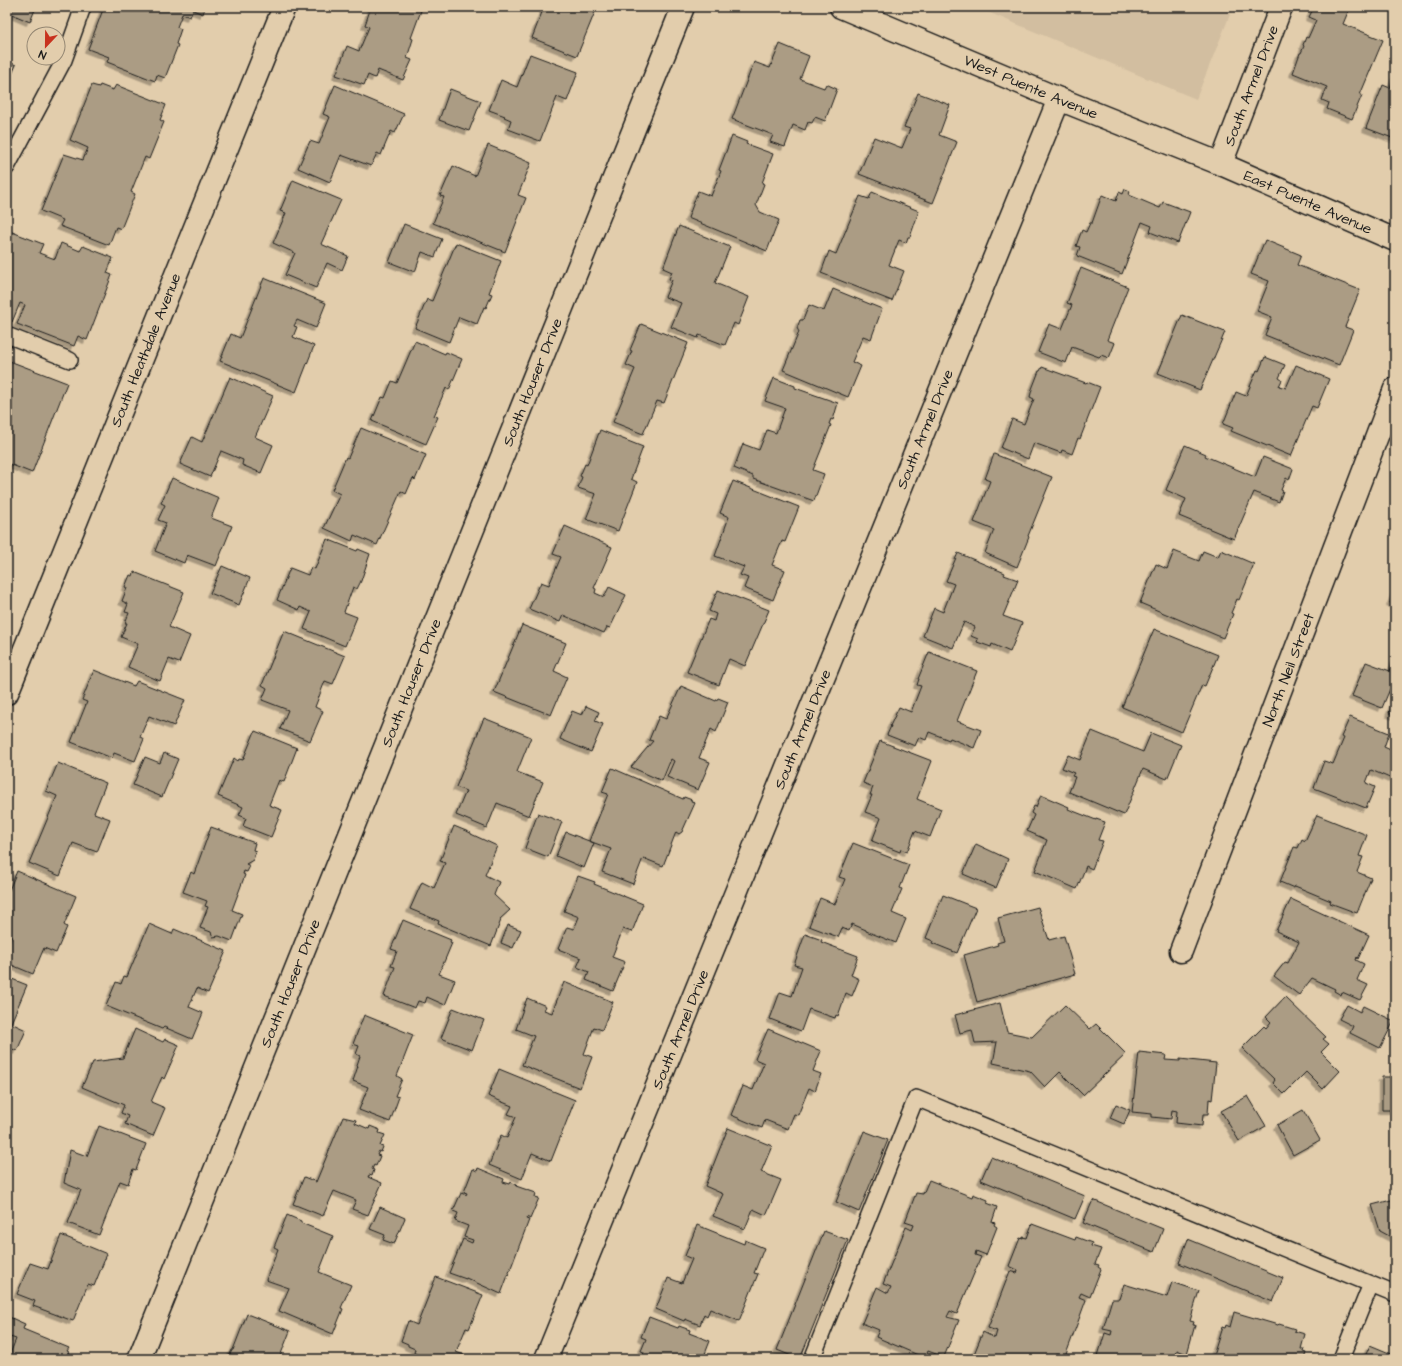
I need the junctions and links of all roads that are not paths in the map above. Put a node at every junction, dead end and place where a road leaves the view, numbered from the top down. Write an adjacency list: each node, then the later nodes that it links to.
1 (83, 7): 7 (lane)
2 (284, 7): 13 (street, South Heathdale Avenue)
3 (683, 7): 17 (street, South Houser Drive)
4 (841, 7): 6 (street, West Puente Avenue)
5 (1281, 7): 8 (street, South Armel Drive)
6 (1059, 100): 8 (street, West Puente Avenue); 18 (street, South Armel Drive)
7 (8, 164)
8 (1221, 164): 9 (street, East Puente Avenue)
9 (1395, 240)
10 (7, 335): 11 (lane)
11 (70, 360)
12 (1395, 390): 14 (street, North Neil Street)
13 (7, 693)
14 (1181, 951)
15 (1371, 1284): 16 (lane); 19 (lane); 20 (lane)
16 (1395, 1294)
17 (139, 1359)
18 (546, 1359)
19 (812, 1359)
20 (1341, 1359)

